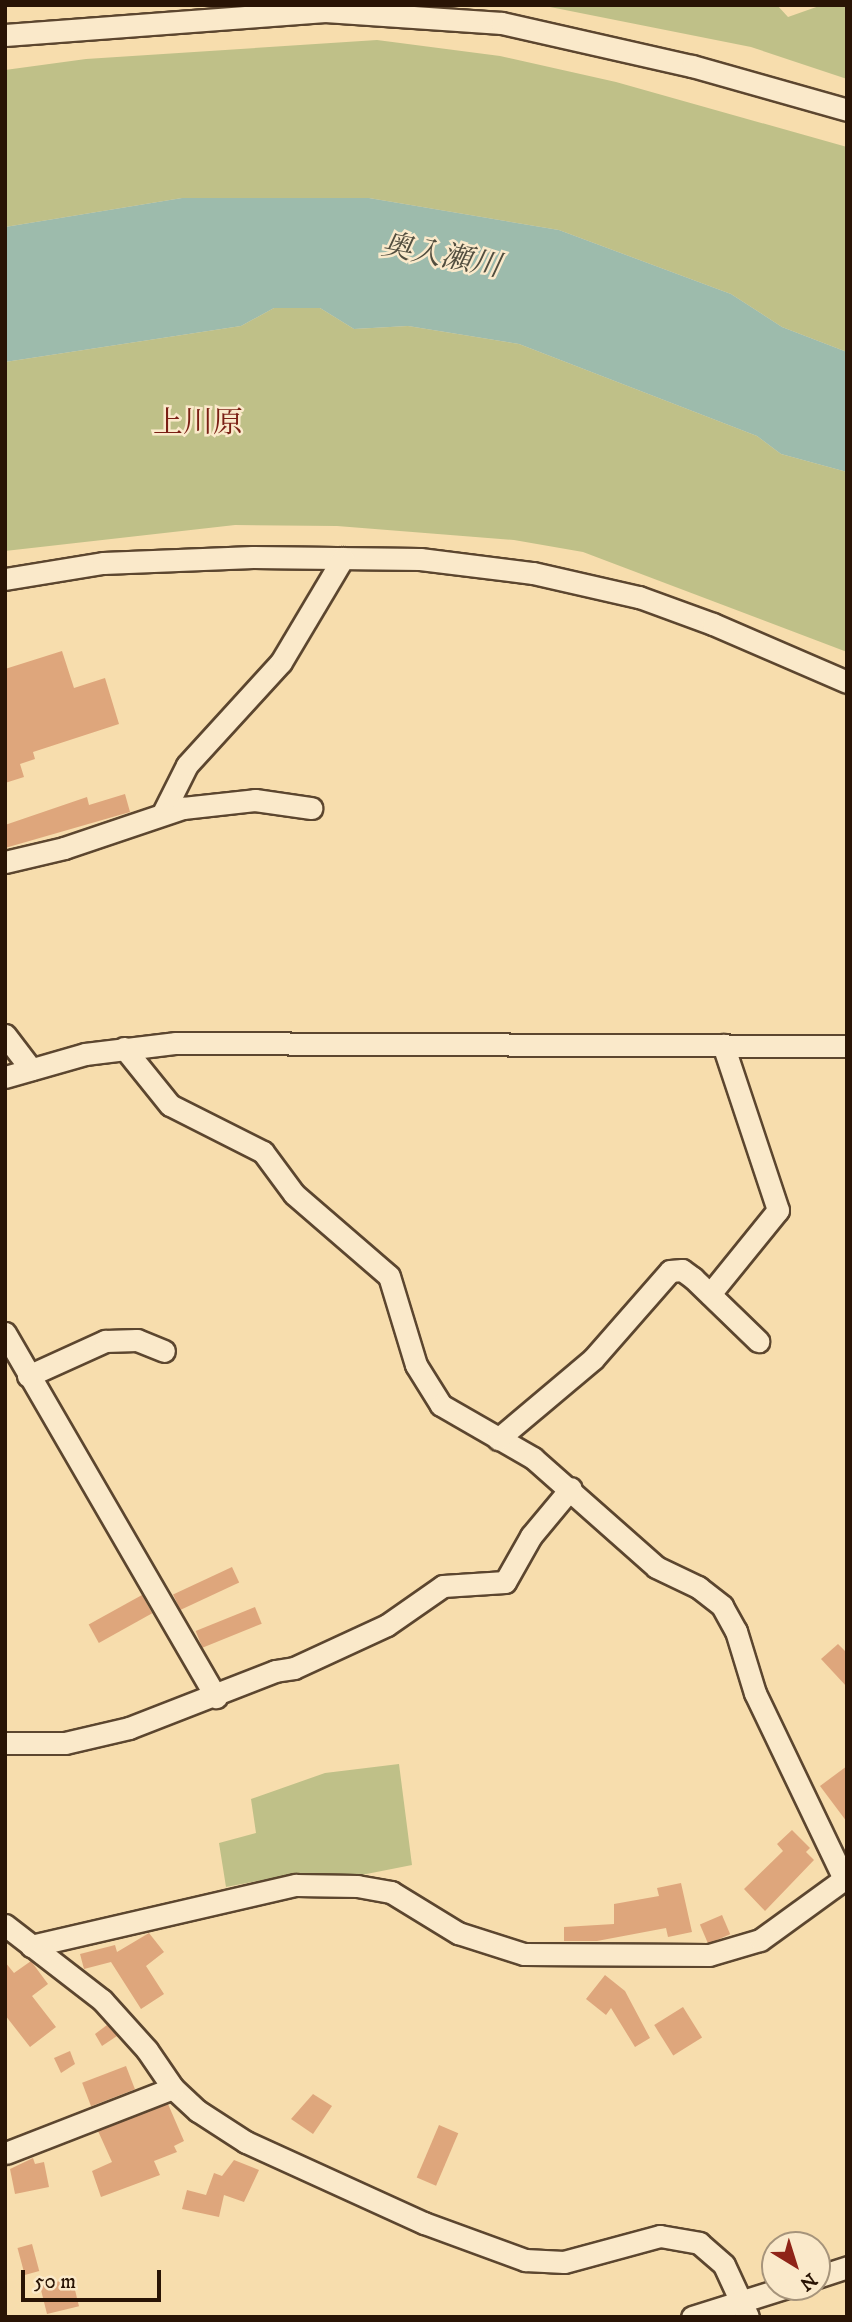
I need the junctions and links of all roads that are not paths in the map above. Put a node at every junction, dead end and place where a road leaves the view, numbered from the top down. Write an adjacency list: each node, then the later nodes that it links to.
1 (5, 35): 2 (street)
2 (847, 110)
3 (343, 558): 4 (street); 5 (street); 7 (street)
4 (5, 579)
5 (847, 682)
6 (311, 808): 7 (street)
7 (164, 811): 8 (street)
8 (5, 862)
9 (5, 1035): 13 (street)
10 (723, 1045): 11 (street); 12 (street); 15 (street)
11 (847, 1046)
12 (124, 1048): 13 (street); 20 (street)
13 (31, 1069): 14 (street)
14 (5, 1077)
15 (710, 1294): 17 (street); 20 (street)
16 (5, 1333): 19 (street)
17 (758, 1341)
18 (164, 1351): 19 (street)
19 (28, 1376): 22 (street)
20 (498, 1439): 21 (street)
21 (571, 1488): 22 (street); 24 (street)
22 (216, 1697): 23 (street)
23 (5, 1743)
24 (845, 1877): 26 (street)
25 (5, 1925): 26 (street)
26 (31, 1946): 27 (street)
27 (173, 2088): 28 (street); 30 (street)
28 (6, 2153)
29 (762, 2301): 30 (street)
30 (745, 2310): 31 (street)
31 (692, 2317)

